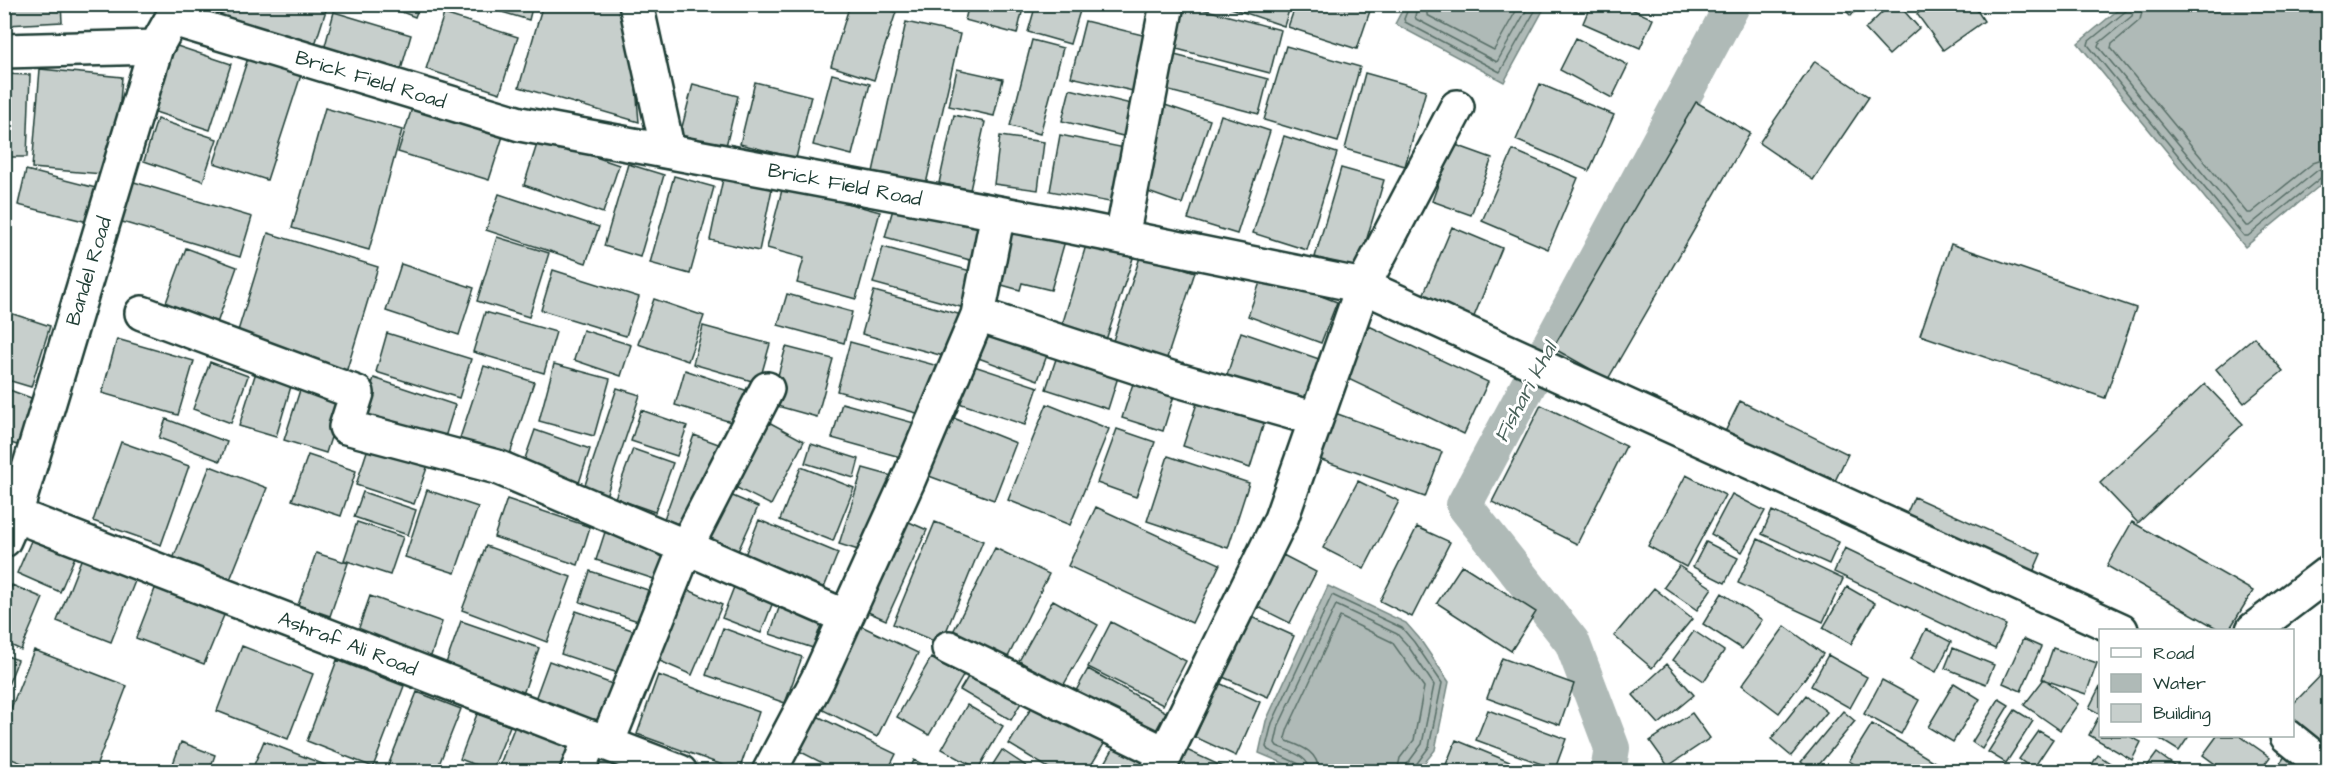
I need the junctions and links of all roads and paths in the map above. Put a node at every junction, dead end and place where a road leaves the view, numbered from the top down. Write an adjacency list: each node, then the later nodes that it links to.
1 (636, 4): 7 (street)
2 (1167, 4): 9 (street)
3 (176, 11): 4 (street, Bandel Road); 7 (street, Brick Field Road)
4 (156, 47): 5 (street); 15 (street, Bandel Road)
5 (4, 51)
6 (1457, 107): 10 (street)
7 (668, 151): 8 (street, Brick Field Road)
8 (998, 213): 9 (street, Brick Field Road); 12 (street)
9 (1122, 237): 10 (street, Brick Field Road)
10 (1363, 286): 14 (street); 19 (street, Brick Field Road)
11 (142, 314): 16 (street)
12 (978, 315): 14 (street); 18 (street)
13 (767, 389): 16 (street)
14 (1316, 419): 24 (street)
15 (10, 527): 23 (street, Ashraf Ali Road)
16 (686, 546): 18 (street); 23 (street)
17 (2328, 573): 20 (street)
18 (846, 617): 28 (street)
19 (2119, 629)
20 (2254, 629)
21 (949, 648): 24 (street)
22 (2289, 737): 25 (street)
23 (599, 740): 26 (street); 27 (street, Ashraf Ali Road)
24 (1162, 763)
25 (2328, 769)
26 (577, 771)
27 (680, 771)
28 (769, 771)

